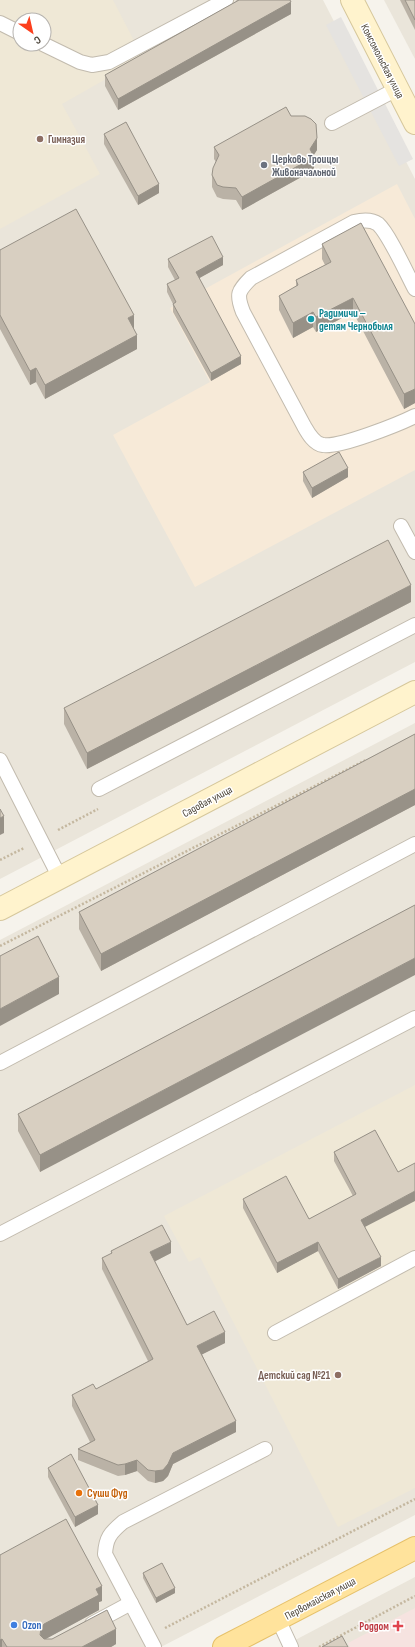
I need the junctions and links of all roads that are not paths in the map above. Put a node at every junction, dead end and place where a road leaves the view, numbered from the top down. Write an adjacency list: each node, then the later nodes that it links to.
1 (226, 0): 5 (lane)
2 (352, 0): 6 (street, Комсомольская улица)
3 (0, 23): 4 (lane)
4 (12, 29)
5 (52, 48)
6 (397, 88): 7 (lane); 8 (street, Комсомольская улица)
7 (332, 123)
8 (415, 123)
9 (415, 289): 10 (lane)
10 (415, 416)
11 (401, 526): 12 (lane)
12 (415, 552)
13 (415, 625): 16 (lane)
14 (415, 692): 18 (street, Садовая улица)
15 (0, 760): 18 (lane)
16 (98, 789)
17 (415, 844): 21 (lane)
18 (60, 878): 19 (street, Садовая улица)
19 (0, 909)
20 (415, 1018): 22 (lane)
21 (0, 1063)
22 (0, 1234)
23 (415, 1258): 24 (lane)
24 (275, 1333)
25 (265, 1449): 27 (lane)
26 (415, 1548): 28 (main road, Первомайская улица)
27 (131, 1603): 29 (lane); 30 (lane)
28 (278, 1619): 31 (main road, Первомайская улица); 32 (lane)
29 (83, 1629)
30 (151, 1642)
31 (224, 1647)
32 (291, 1647)

